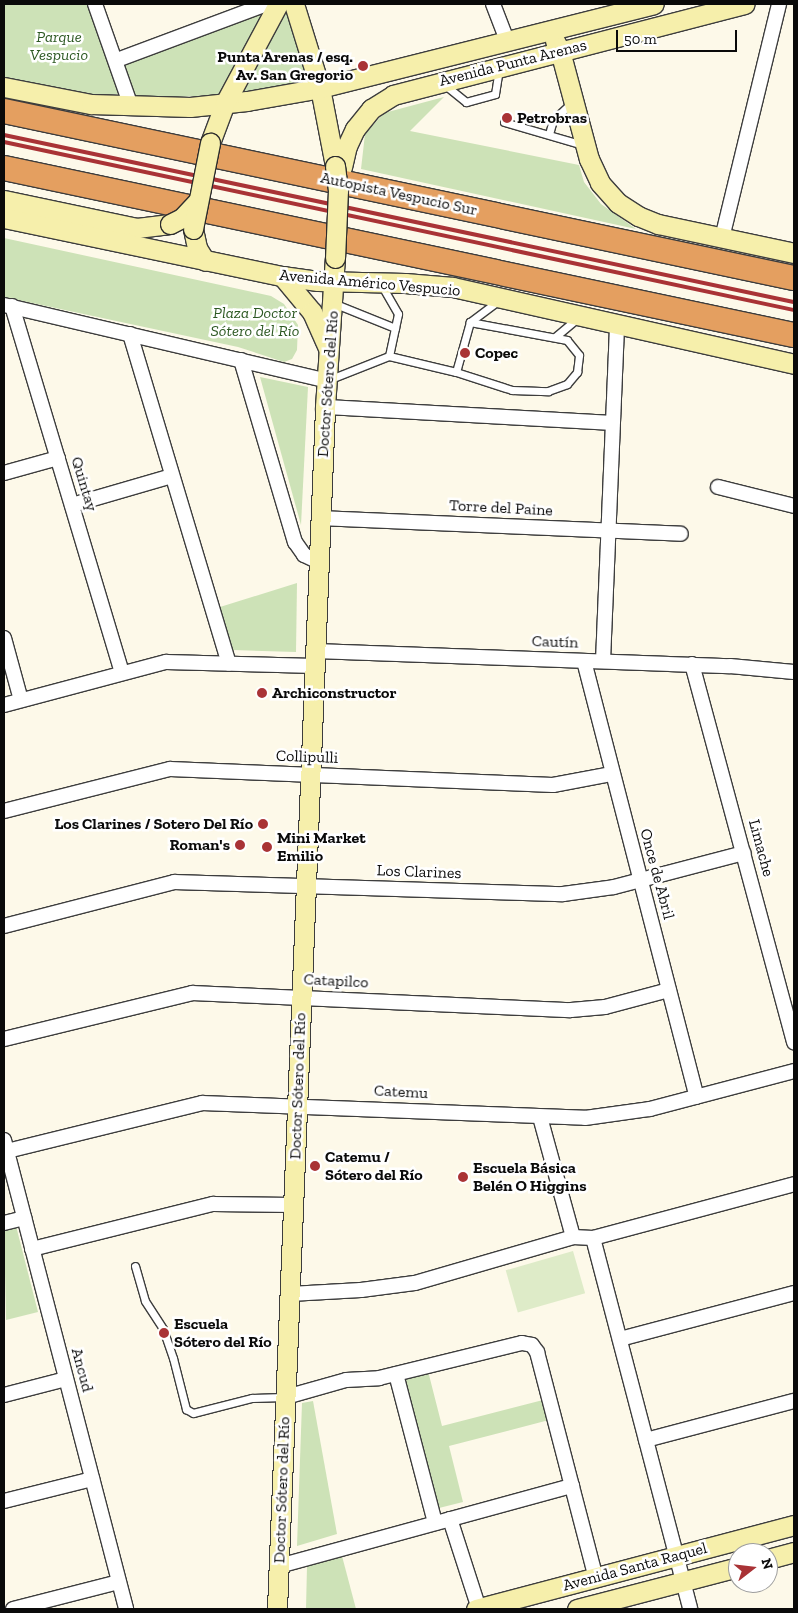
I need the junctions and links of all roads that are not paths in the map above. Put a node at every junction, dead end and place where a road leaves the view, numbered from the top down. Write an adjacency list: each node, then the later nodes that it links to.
1 (95, 4): 12 (street)
2 (267, 4): 12 (street)
3 (278, 4): 19 (main road)
4 (294, 4): 16 (main road)
5 (493, 4): 10 (street)
6 (654, 4): 9 (main road, Avenida Punta Arenas)
7 (744, 4): 11 (main road, Avenida Punta Arenas)
8 (779, 4): 32 (street)
9 (537, 33): 10 (main road, Avenida Punta Arenas); 11 (main road)
10 (507, 40): 16 (main road, Avenida Punta Arenas)
11 (560, 51): 13 (main road, Avenida Punta Arenas); 18 (main road)
12 (117, 60): 21 (street)
13 (499, 66): 14 (main road, Avenida Punta Arenas); 17 (lane)
14 (441, 81): 17 (lane); 26 (main road, Avenida Punta Arenas)
15 (4, 87): 21 (main road)
16 (320, 88): 19 (main road); 26 (main road)
17 (494, 94): 20 (lane)
18 (574, 101): 24 (lane); 25 (main road)
19 (225, 103): 21 (main road); 30 (main road, bridge)
20 (496, 103)
21 (131, 106)
22 (4, 111): 36 (highway, Autopista Vespucio Sur)
23 (504, 122): 24 (lane)
24 (549, 134): 25 (lane)
25 (586, 146): 32 (main road)
26 (339, 167): 28 (main road, Avenida Punta Arenas, bridge)
27 (4, 168): 47 (highway)
28 (338, 190): 37 (main road, Doctor Sótero del Río, bridge)
29 (4, 200): 30 (main road, bridge)
30 (197, 202): 34 (main road, bridge)
31 (4, 218): 34 (main road, Avenida Américo Vespucio)
32 (722, 238): 33 (main road)
33 (794, 253)
34 (206, 261): 35 (main road, Avenida Américo Vespucio)
35 (282, 276): 37 (main road, Avenida Américo Vespucio); 49 (main road)
36 (794, 278)
37 (334, 282): 38 (main road, Avenida Américo Vespucio); 40 (main road, Doctor Sótero del Río)
38 (378, 282): 39 (main road, Avenida Américo Vespucio); 45 (lane)
39 (502, 299): 42 (main road, Avenida Américo Vespucio); 43 (lane)
40 (333, 303): 45 (lane); 49 (main road, Doctor Sótero del Río)
41 (8, 305): 46 (street); 57 (street, Quintay)
42 (580, 316): 44 (main road, Avenida Américo Vespucio); 48 (lane)
43 (470, 322): 48 (lane); 53 (lane)
44 (617, 324): 52 (main road, Avenida Américo Vespucio); 56 (street)
45 (396, 328): 50 (lane)
46 (130, 334): 51 (street); 59 (street)
47 (794, 335)
48 (556, 337): 53 (lane)
49 (330, 354): 54 (main road, Doctor Sótero del Río)
50 (389, 356): 53 (lane); 54 (lane)
51 (241, 360): 54 (street); 66 (street)
52 (794, 364)
53 (456, 372)
54 (328, 381): 55 (main road, Doctor Sótero del Río)
55 (325, 407): 56 (street); 63 (main road, Doctor Sótero del Río)
56 (611, 423): 64 (street)
57 (58, 458): 58 (street); 61 (street, Quintay)
58 (4, 473)
59 (172, 476): 61 (street); 71 (street)
60 (718, 487): 62 (street)
61 (72, 505): 73 (street, Quintay)
62 (794, 506)
63 (320, 518): 64 (street, Torre del Paine); 66 (main road, Doctor Sótero del Río)
64 (607, 531): 65 (street, Torre del Paine); 70 (street)
65 (681, 534)
66 (319, 562): 68 (main road, Doctor Sótero del Río)
67 (4, 638): 75 (street)
68 (315, 659): 69 (street, Cautín); 71 (street, Cautín); 77 (main road, Doctor Sótero del Río)
69 (584, 660): 70 (street, Cautín); 78 (street, Once de Abril)
70 (603, 661): 72 (street, Cautín)
71 (230, 663): 73 (street, Cautín)
72 (692, 664): 74 (street, Cautín); 80 (street, Limache)
73 (122, 672): 75 (street, Cautín)
74 (794, 672)
75 (22, 700): 76 (street, Cautín)
76 (4, 705)
77 (310, 774): 78 (street, Collipulli); 79 (street, Collipulli); 82 (main road, Doctor Sótero del Río)
78 (612, 774): 81 (street, Once de Abril)
79 (4, 811)
80 (744, 854): 81 (street, Los Clarines); 87 (street, Limache)
81 (640, 881): 82 (street, Los Clarines); 84 (street, Once de Abril)
82 (306, 886): 83 (street, Los Clarines); 85 (main road, Doctor Sótero del Río)
83 (4, 926)
84 (669, 990): 85 (street, Catapilco); 89 (street, Once de Abril)
85 (301, 997): 86 (street, Catapilco); 90 (main road, Doctor Sótero del Río)
86 (4, 1039)
87 (794, 1042)
88 (794, 1072): 89 (street, Catemu)
89 (697, 1097): 91 (street, Catemu)
90 (297, 1105): 91 (street, Catemu); 92 (street, Catemu); 94 (main road, Doctor Sótero del Río)
91 (540, 1117): 97 (street)
92 (5, 1145): 95 (street, Ancud)
93 (794, 1184): 98 (street)
94 (293, 1206): 99 (street); 102 (main road, Doctor Sótero del Río)
95 (24, 1218): 96 (street); 99 (street, Ancud)
96 (4, 1223)
97 (573, 1237): 98 (street); 102 (street)
98 (593, 1238): 103 (street)
99 (32, 1249): 105 (street, Ancud)
100 (135, 1266): 107 (lane)
101 (794, 1293): 103 (street)
102 (290, 1294): 107 (main road, Doctor Sótero del Río)
103 (620, 1339): 109 (street)
104 (396, 1374): 107 (street); 111 (street); 114 (street)
105 (66, 1379): 106 (street); 110 (street, Ancud)
106 (4, 1395)
107 (286, 1397): 119 (main road, Doctor Sótero del Río)
108 (794, 1400): 109 (street)
109 (646, 1440): 117 (street)
110 (92, 1479): 112 (street); 123 (street, Ancud)
111 (572, 1486): 113 (street); 121 (street)
112 (4, 1501)
113 (450, 1519): 114 (street); 127 (street)
114 (435, 1524): 119 (street)
115 (794, 1525): 117 (main road, Avenida Santa Raquel)
116 (794, 1552): 118 (main road)
117 (677, 1556): 121 (main road, Avenida Santa Raquel); 122 (street)
118 (778, 1556)
119 (279, 1566): 126 (main road, Doctor Sótero del Río)
120 (728, 1570): 122 (main road, Avenida Santa Raquel)
121 (596, 1578): 127 (main road, Avenida Santa Raquel)
122 (683, 1581): 128 (main road, Avenida Santa Raquel); 129 (street)
123 (119, 1582): 124 (street); 125 (street, Ancud)
124 (13, 1609)
125 (126, 1609)
126 (277, 1609)
127 (478, 1609)
128 (576, 1609)
129 (690, 1609)

